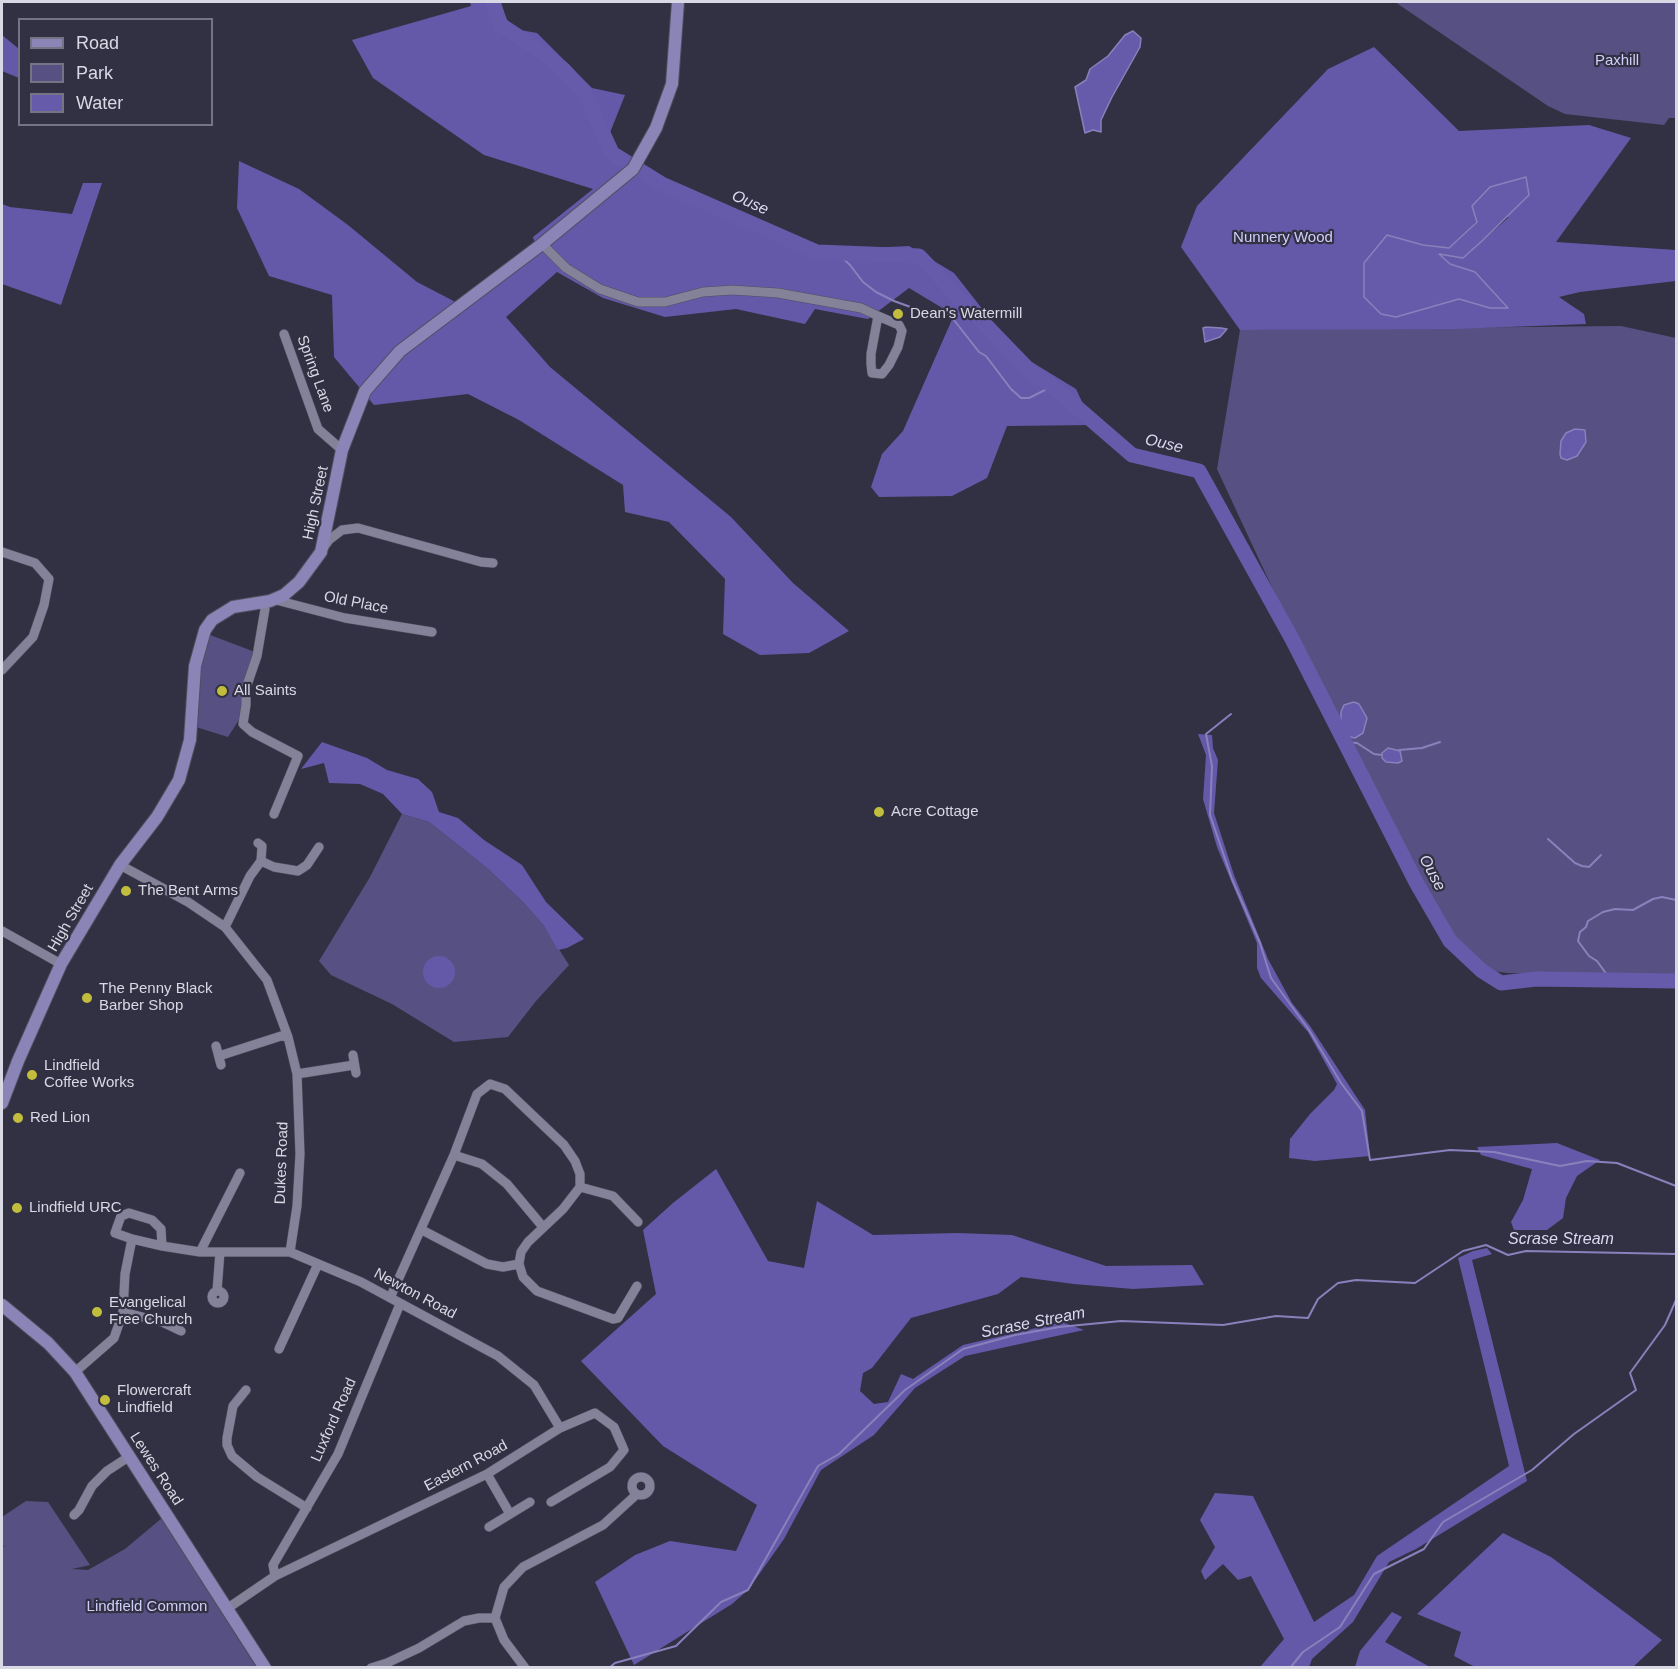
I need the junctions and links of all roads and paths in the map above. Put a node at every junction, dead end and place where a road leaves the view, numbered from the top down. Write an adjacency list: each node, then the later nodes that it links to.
1 (678, 2): 2 (main road, High Street)
2 (542, 244): 3 (street); 5 (main road, High Street)
3 (878, 316): 3 (street)
4 (284, 334): 5 (street, Spring Lane)
5 (342, 450): 7 (main road, High Street)
6 (2, 552): 12 (street)
7 (321, 552): 8 (street); 9 (main road, High Street)
8 (493, 563)
9 (276, 600): 10 (main road, High Street); 11 (street, Old Place)
10 (262, 603): 13 (street); 17 (main road, High Street)
11 (432, 632)
12 (2, 670)
13 (274, 814)
14 (258, 843): 16 (street)
15 (319, 848): 16 (street)
16 (261, 861): 18 (street)
17 (120, 865): 18 (street, Dukes Road); 20 (main road, High Street)
18 (225, 927): 21 (street, Dukes Road)
19 (2, 931): 20 (street)
20 (61, 964): 25 (main road, High Street)
21 (285, 1033): 22 (street); 24 (street, Dukes Road)
22 (216, 1046)
23 (354, 1065): 24 (street)
24 (297, 1074): 36 (street, Dukes Road)
25 (2, 1103)
26 (454, 1155): 28 (street); 30 (street); 31 (street)
27 (240, 1173): 34 (street)
28 (580, 1187): 29 (street); 30 (street)
29 (638, 1222)
30 (543, 1227): 38 (street)
31 (422, 1230): 38 (street); 41 (street)
32 (132, 1239): 33 (street, Newton Road); 33 (street); 44 (street)
33 (162, 1246): 34 (street, Newton Road)
34 (200, 1252): 35 (street, Newton Road)
35 (220, 1252): 36 (street, Newton Road); 40 (street)
36 (290, 1252): 37 (street, Newton Road)
37 (318, 1264): 41 (street, Newton Road); 46 (street)
38 (519, 1264): 39 (street)
39 (637, 1286)
40 (217, 1291)
41 (390, 1298): 42 (street, Newton Road)
42 (400, 1304): 49 (street, Newton Road); 55 (street, Luxford Road)
43 (2, 1305): 47 (main road, Lewes Road)
44 (123, 1312): 45 (street); 47 (street)
45 (182, 1331)
46 (279, 1349)
47 (75, 1372): 50 (main road, Lewes Road)
48 (246, 1390): 55 (street)
49 (560, 1428): 51 (street, Eastern Road); 54 (street, Eastern Road)
50 (130, 1456): 56 (street); 60 (main road, Lewes Road)
51 (487, 1474): 57 (street); 59 (street, Eastern Road)
52 (637, 1494): 61 (street)
53 (530, 1502): 57 (street)
54 (551, 1502)
55 (307, 1508): 59 (street, Luxford Road)
56 (78, 1514)
57 (510, 1514): 58 (street)
58 (489, 1527)
59 (275, 1576): 60 (street, Eastern Road)
60 (228, 1608): 63 (main road, Lewes Road)
61 (495, 1618): 62 (street); 65 (street)
62 (388, 1665): 64 (street)
63 (265, 1668)
64 (371, 1668)
65 (525, 1668)

